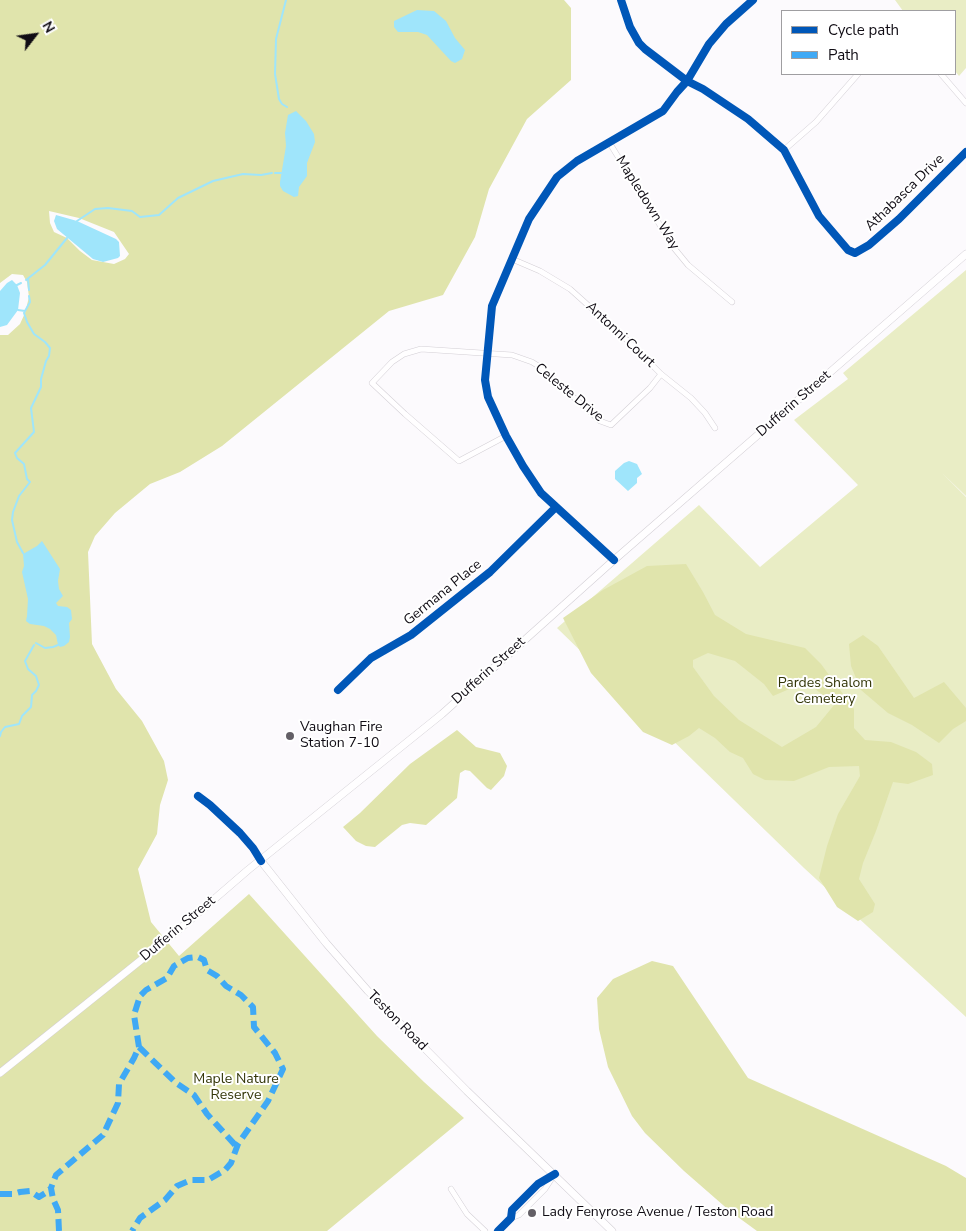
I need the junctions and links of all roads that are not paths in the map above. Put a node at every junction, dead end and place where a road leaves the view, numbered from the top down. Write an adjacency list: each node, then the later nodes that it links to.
1 (620, 0): 5 (street, Athabasca Drive)
2 (753, 0): 5 (street)
3 (857, 75): 8 (street)
4 (942, 75): 6 (street)
5 (687, 81): 7 (street); 8 (street, Athabasca Drive)
6 (966, 103)
7 (609, 142): 11 (street); 12 (street, Mapledown Way)
8 (784, 150): 9 (street, Athabasca Drive)
9 (966, 152)
10 (966, 254): 18 (main road, Dufferin Street)
11 (512, 259): 13 (street); 14 (street, Antonni Court)
12 (732, 302)
13 (487, 353): 14 (street, Celeste Drive); 16 (street); 16 (street)
14 (661, 374): 15 (street, Antonni Court)
15 (715, 428)
16 (506, 436): 17 (street)
17 (556, 507): 18 (street); 19 (street, Germana Place)
18 (614, 560): 21 (main road, Dufferin Street)
19 (338, 690)
20 (198, 796): 21 (street, Teston Road)
21 (261, 861): 22 (main road, Dufferin Street); 23 (main road, Teston Road)
22 (0, 1073)
23 (554, 1174): 25 (street); 25 (street); 28 (main road, Teston Road)
24 (451, 1189): 26 (street)
25 (511, 1218): 27 (street)
26 (485, 1231)
27 (498, 1231)
28 (612, 1231)

